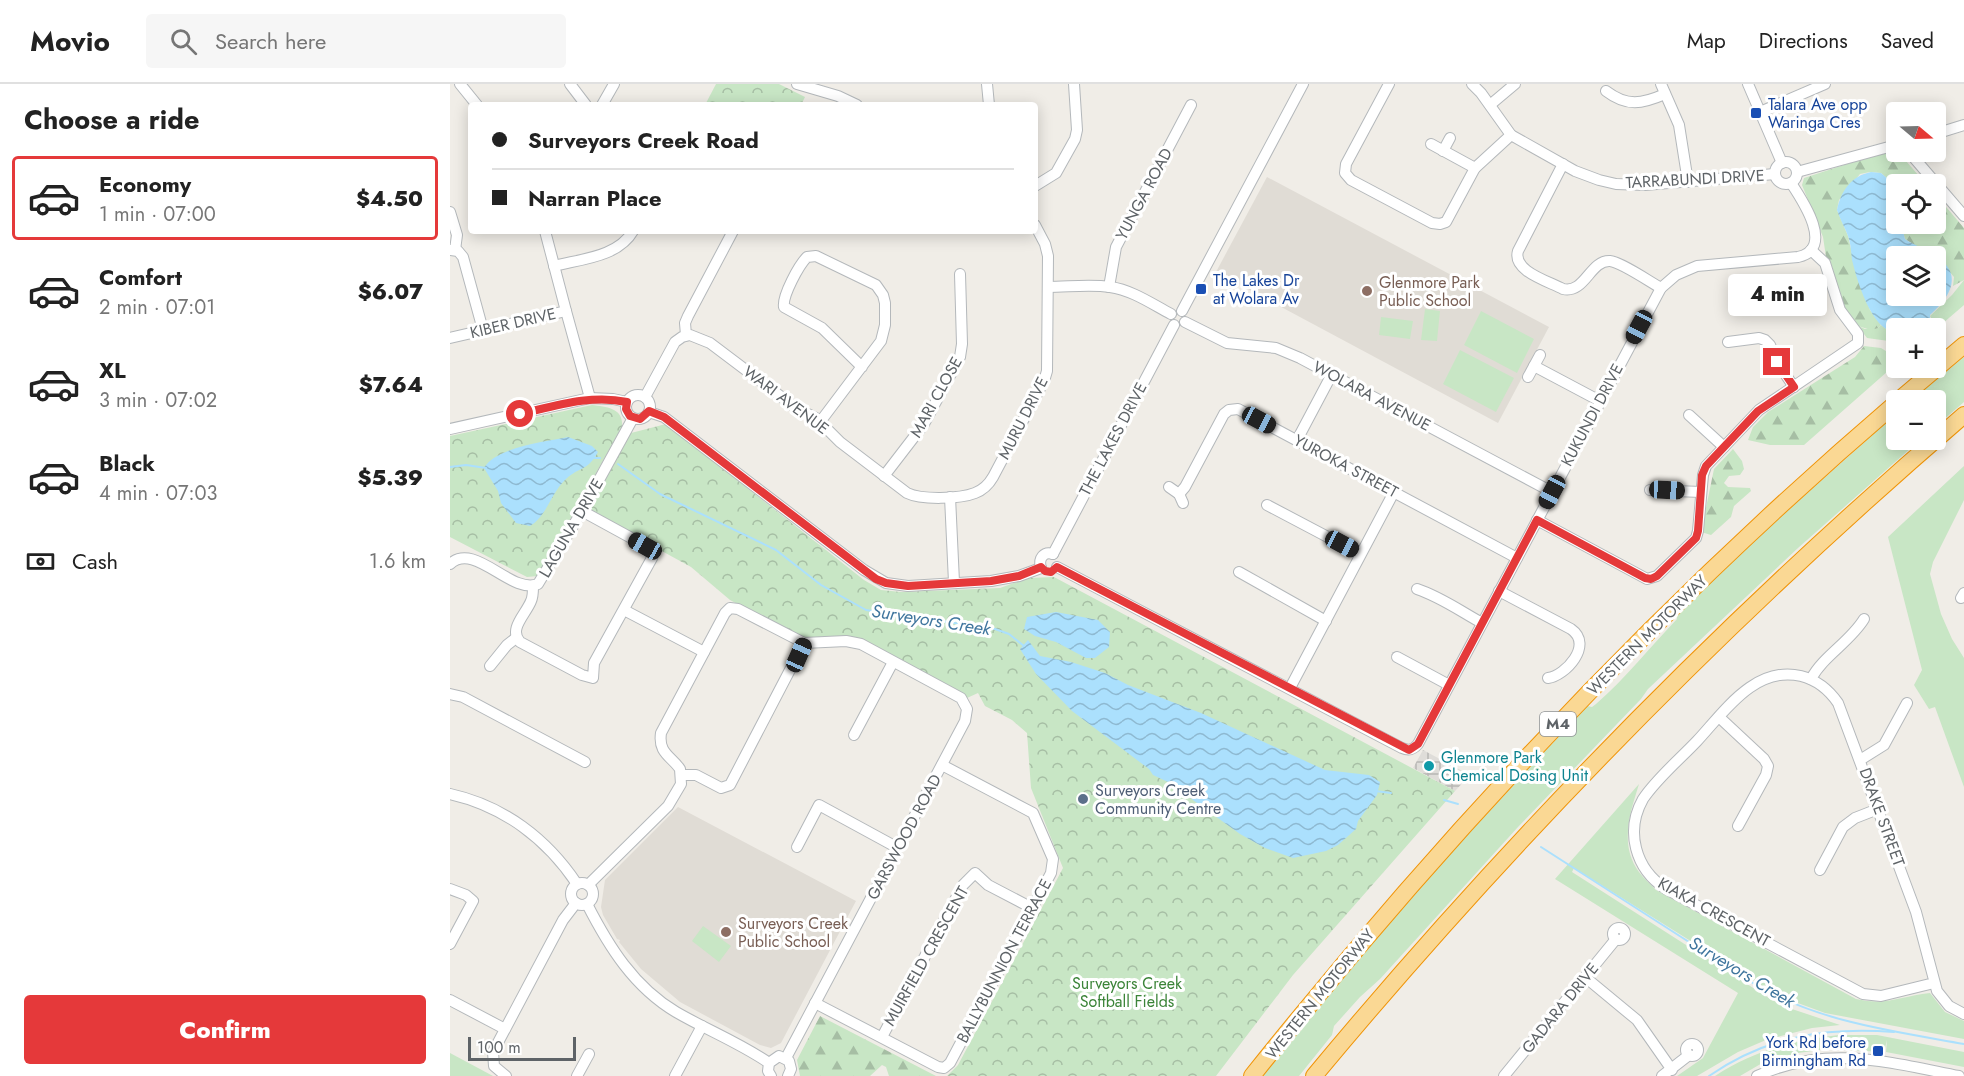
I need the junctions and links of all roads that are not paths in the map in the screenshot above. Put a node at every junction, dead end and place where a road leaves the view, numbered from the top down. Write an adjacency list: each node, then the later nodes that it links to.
1 (460, 84): 15 (street)
2 (570, 84): 16 (street)
3 (614, 84): 17 (street)
4 (797, 84): 18 (street)
5 (987, 84): 19 (street)
6 (1074, 84): 38 (street)
7 (1303, 84): 53 (street, THE LAKES DRIVE)
8 (1389, 84): 33 (street)
9 (1472, 84): 21 (street, TARRABUNDI DRIVE)
10 (1515, 84): 21 (street)
11 (1749, 84): 22 (street)
12 (1825, 84): 22 (street)
13 (1663, 89): 14 (street); 36 (street)
14 (1606, 91)
15 (475, 102)
16 (584, 102)
17 (604, 102)
18 (851, 102)
19 (989, 102)
20 (1191, 105): 50 (street, YUNGA ROAD)
21 (1490, 105): 25 (street, TARRABUNDI DRIVE)
22 (1760, 112): 31 (street)
23 (1964, 125): 24 (street)
24 (1946, 131)
25 (1511, 135): 32 (street, TARRABUNDI DRIVE); 33 (street)
26 (1449, 138): 29 (street)
27 (1431, 144): 29 (street)
28 (1886, 148): 34 (street)
29 (1443, 151): 33 (street)
30 (1918, 162): 40 (street)
31 (1782, 163): 34 (street); 35 (street)
32 (1563, 164): 36 (street, TARRABUNDI DRIVE); 51 (street)
33 (1475, 168)
34 (1797, 172): 37 (street)
35 (1775, 174): 36 (street, TARRABUNDI DRIVE); 37 (street)
36 (1688, 183)
37 (1791, 183): 46 (street)
38 (1038, 184)
39 (450, 212): 45 (street)
40 (1964, 216)
41 (1038, 232): 49 (street, MURU DRIVE)
42 (546, 234): 47 (street, KIBER DRIVE)
43 (631, 234): 47 (street)
44 (731, 234): 55 (street)
45 (453, 250): 54 (street)
46 (1811, 250): 51 (street, KUKUNDI DRIVE); 64 (street)
47 (554, 266): 52 (street, KIBER DRIVE)
48 (960, 273): 79 (street, MARI CLOSE)
49 (1048, 287): 50 (street, WOLARA AVENUE); 85 (street, MURU DRIVE)
50 (1109, 287): 53 (street, WOLARA AVENUE)
51 (1661, 288): 68 (street, KUKUNDI DRIVE)
52 (566, 311): 54 (street, KIBER DRIVE); 67 (street)
53 (1178, 318): 62 (street, WOLARA AVENUE); 89 (street, THE LAKES DRIVE)
54 (483, 330): 56 (street, KIBER DRIVE)
55 (686, 335): 66 (street); 75 (street, WARI AVENUE)
56 (450, 338)
57 (1728, 342): 64 (street)
58 (1964, 345): 65 (highway, WESTERN MOTORWAY / M4)
59 (1540, 355): 60 (street)
60 (1534, 366): 63 (street); 68 (street)
61 (862, 367): 61 (street); 75 (street)
62 (1332, 374): 77 (street); 83 (street, WOLARA AVENUE)
63 (1528, 377)
64 (1794, 387): 78 (street)
65 (1911, 390)
66 (645, 397): 69 (street); 70 (street)
67 (590, 398): 69 (street); 76 (street)
68 (1600, 401): 83 (street, KUKUNDI DRIVE)
69 (627, 402): 74 (street)
70 (649, 411): 74 (street); 97 (street)
71 (1886, 412): 155 (highway, WESTERN MOTORWAY / M4)
72 (1689, 415): 78 (street)
73 (1964, 416): 156 (highway)
74 (633, 418): 87 (street, LAGUNA DRIVE)
75 (820, 422): 79 (street, WARI AVENUE)
76 (450, 429)
77 (1297, 440): 80 (street, YUROKA STREET); 82 (street, YUROKA STREET)
78 (1724, 447): 84 (street)
79 (884, 476): 85 (street, WARI AVENUE)
80 (1169, 487)
81 (1650, 490): 84 (street)
82 (1394, 492): 90 (street); 92 (street, YUROKA STREET)
83 (1552, 492): 88 (street, KUKUNDI DRIVE)
84 (1701, 492): 88 (street)
85 (950, 497): 97 (street)
86 (1267, 505): 90 (street)
87 (582, 511): 98 (street, LAGUNA DRIVE); 102 (street)
88 (1537, 520): 92 (street, KUKUNDI DRIVE)
89 (1053, 554): 93 (street); 94 (street)
90 (1360, 554): 104 (street)
91 (452, 558): 98 (street, LAGUNA DRIVE)
92 (1517, 558): 100 (street, KUKUNDI DRIVE)
93 (1041, 567): 94 (street); 97 (street)
94 (1057, 567): 116 (street)
95 (1239, 572): 104 (street)
96 (1433, 581): 101 (street)
97 (954, 582)
98 (533, 586): 106 (street)
99 (1417, 589): 101 (street)
100 (1499, 591): 105 (street, KUKUNDI DRIVE); 112 (street)
101 (1429, 593): 105 (street)
102 (624, 610): 106 (street); 108 (street)
103 (1864, 619): 113 (street)
104 (1326, 621): 116 (street)
105 (1482, 623): 115 (street, KUKUNDI DRIVE)
106 (516, 638): 111 (street)
107 (804, 644): 108 (street); 110 (street); 124 (street)
108 (704, 652): 124 (street)
109 (1397, 657): 115 (street)
110 (893, 662): 120 (street); 123 (street, GARSWOOD ROAD)
111 (490, 666)
112 (1548, 678)
113 (1811, 680): 114 (street, DRAKE STREET); 121 (street, DRAKE STREET)
114 (1753, 684): 119 (street, KIAKA CRESCENT)
115 (1449, 685): 116 (street, KUKUNDI DRIVE)
116 (1290, 688)
117 (450, 694): 122 (street)
118 (1907, 703): 121 (street)
119 (1719, 717): 127 (street); 138 (street, KIAKA CRESCENT)
120 (855, 735)
121 (1860, 760): 126 (street, DRAKE STREET)
122 (585, 762)
123 (942, 765): 129 (street, GARSWOOD ROAD); 134 (street, BALLYBUNNION TERRACE)
124 (682, 776): 131 (street)
125 (450, 794): 131 (street)
126 (1878, 809): 130 (street); 138 (street, DRAKE STREET)
127 (1738, 826)
128 (796, 847): 129 (street)
129 (898, 848): 140 (street, GARSWOOD ROAD)
130 (1820, 870)
131 (583, 885): 133 (street); 133 (street)
132 (450, 889): 136 (street)
133 (581, 904): 142 (street); 143 (street)
134 (1032, 908): 144 (street, BALLYBUNNION TERRACE); 144 (street, MUIRFIELD CRESCENT)
135 (1616, 939): 137 (street, GADARA DRIVE)
136 (450, 944)
137 (1585, 977): 149 (street); 157 (street, GADARA DRIVE)
138 (1934, 982): 141 (street, DRAKE STREET)
139 (450, 1000): 143 (street)
140 (815, 1003): 144 (street, BALLYBUNNION TERRACE); 147 (street, GARSWOOD ROAD)
141 (1964, 1014)
142 (702, 1026): 148 (street); 152 (street)
143 (505, 1029): 150 (street)
144 (882, 1037)
145 (589, 1054): 151 (street)
146 (1689, 1055): 149 (street)
147 (786, 1058): 148 (street); 154 (street)
148 (769, 1063): 153 (street)
149 (1667, 1073)
150 (506, 1076)
151 (577, 1076)
152 (675, 1076)
153 (771, 1076)
154 (788, 1076)
155 (1252, 1076)
156 (1314, 1076)
157 (1504, 1076)
158 (1757, 1076): 159 (street)
159 (1959, 1076)

